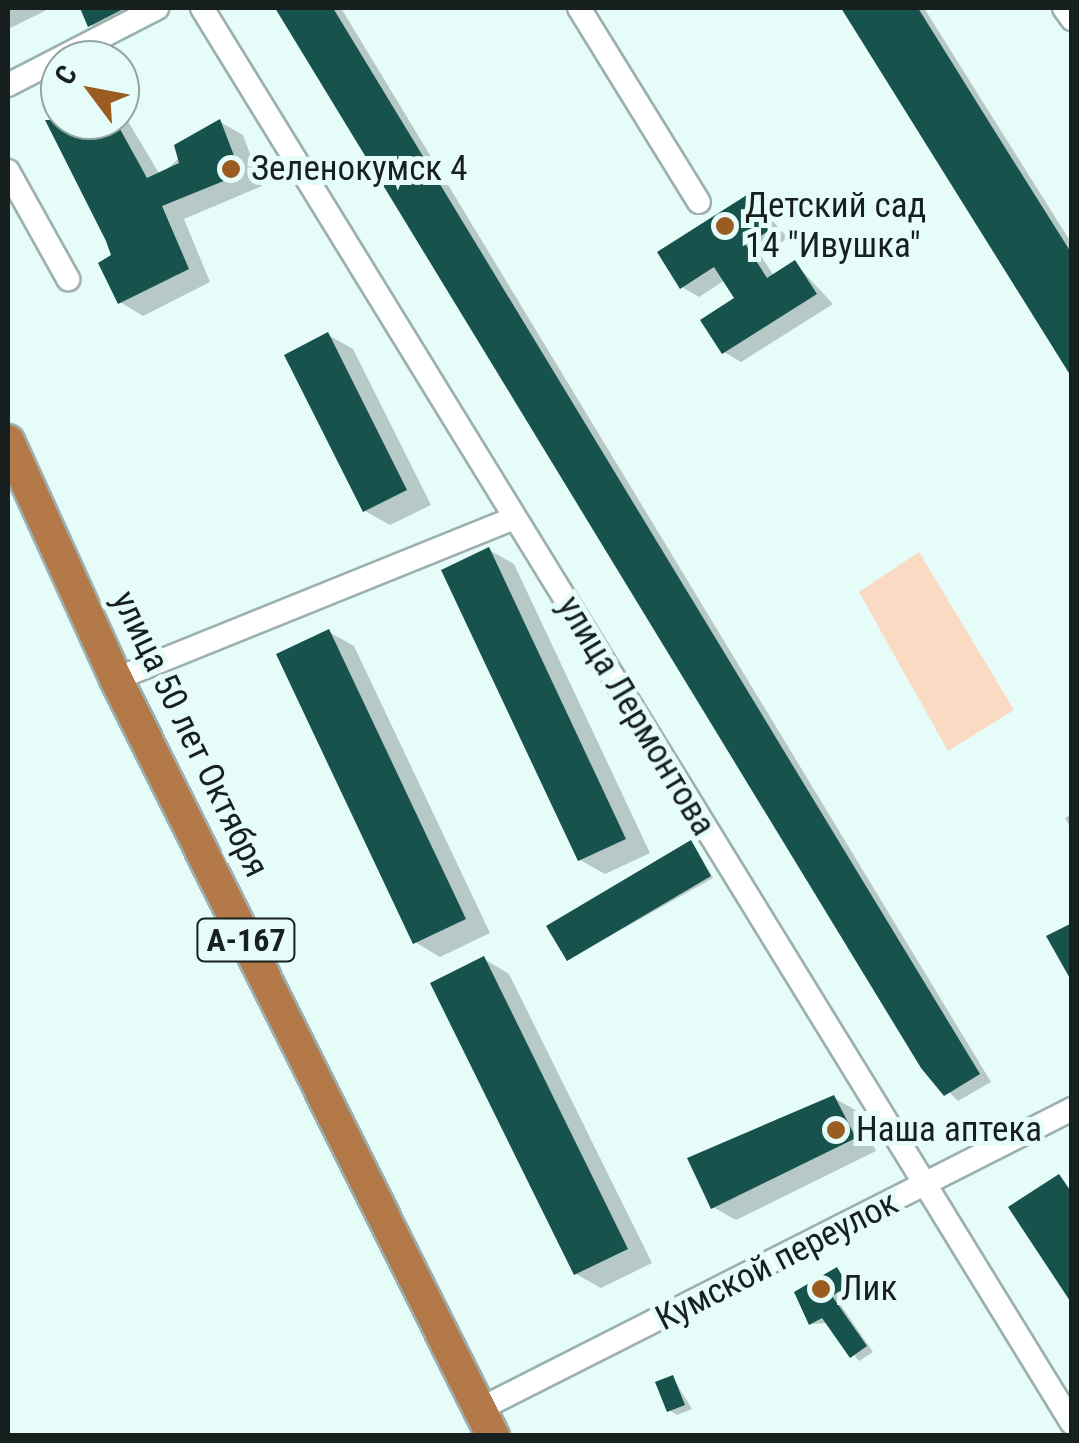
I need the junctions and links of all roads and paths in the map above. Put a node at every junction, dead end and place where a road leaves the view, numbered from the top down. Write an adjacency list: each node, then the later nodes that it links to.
1 (156, 8): 6 (street)
2 (202, 8): 11 (street, улица Лермонтова)
3 (579, 8): 8 (street)
4 (1064, 8): 5 (street)
5 (1072, 19)
6 (8, 85)
7 (8, 171): 9 (street)
8 (699, 202)
9 (68, 279)
10 (8, 440): 12 (highway, улица 50 лет Октября / А-167)
11 (514, 518): 12 (street); 14 (street, улица Лермонтова)
12 (116, 679): 15 (highway, улица 50 лет Октября / А-167)
13 (1072, 1109): 14 (street, Кумской переулок)
14 (924, 1188): 15 (street, Кумской переулок); 16 (street, улица Лермонтова)
15 (487, 1422)
16 (1072, 1423)

